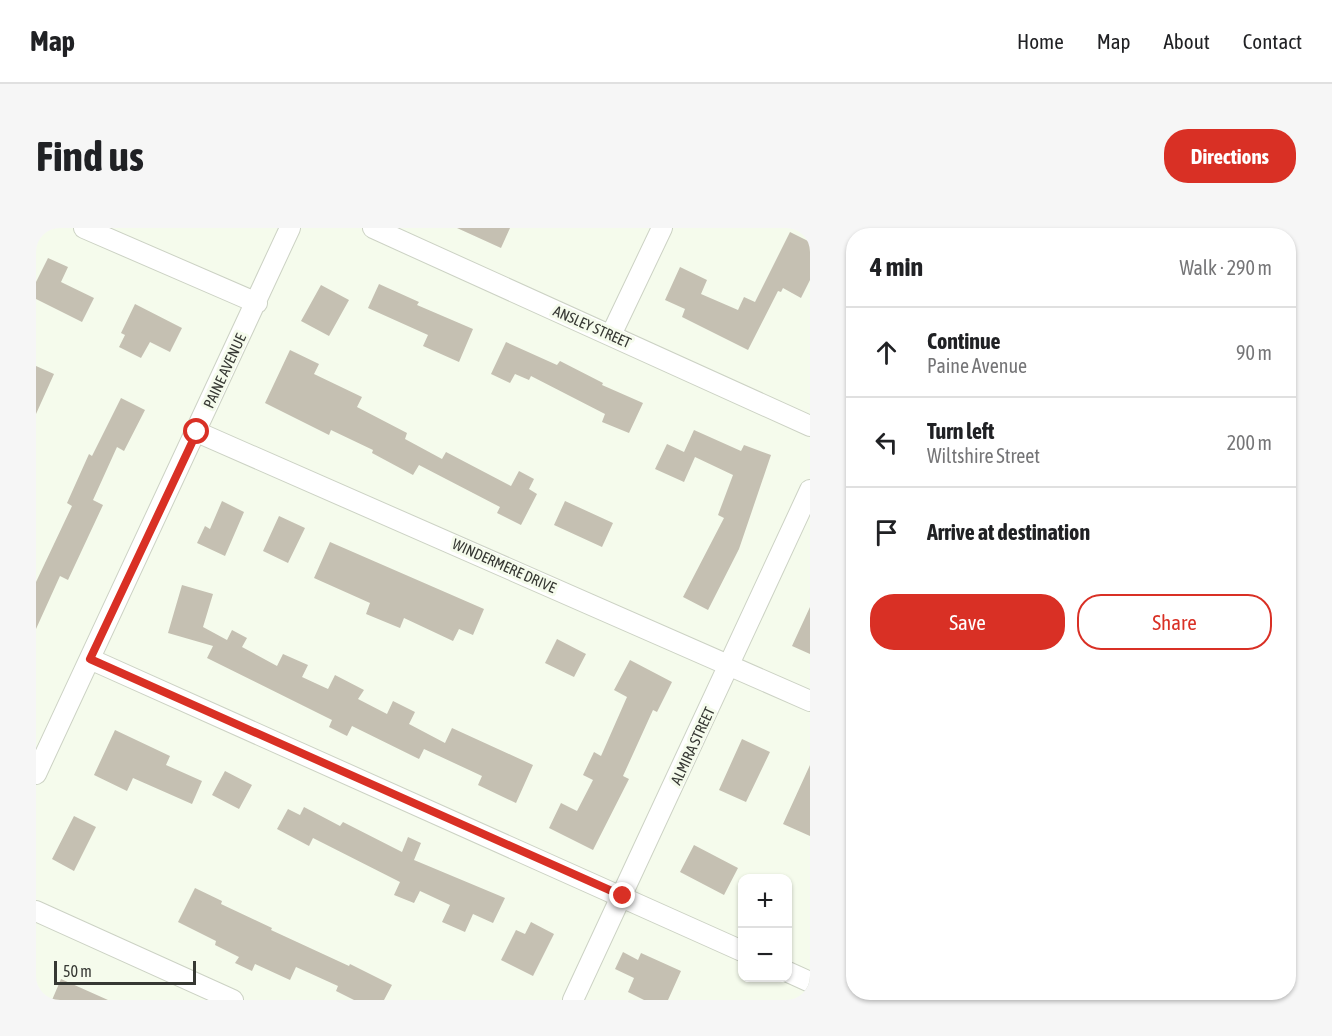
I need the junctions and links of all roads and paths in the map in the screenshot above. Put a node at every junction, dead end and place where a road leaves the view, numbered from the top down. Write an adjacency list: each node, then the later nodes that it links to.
1 (84, 228): 5 (street)
2 (290, 228): 5 (street, PAINE AVENUE)
3 (373, 228): 6 (street, ANSLEY STREET)
4 (662, 228): 6 (street)
5 (257, 303): 8 (street, PAINE AVENUE)
6 (611, 335): 7 (street, ANSLEY STREET)
7 (810, 426)
8 (197, 432): 10 (street, PAINE AVENUE); 11 (street, WINDERMERE DRIVE)
9 (810, 490): 11 (street, ALMIRA STREET)
10 (90, 659): 13 (street, PAINE AVENUE); 14 (street)
11 (730, 665): 12 (street, WINDERMERE DRIVE); 14 (street, ALMIRA STREET)
12 (810, 701)
13 (36, 774)
14 (623, 896): 16 (street); 20 (street, ALMIRA STREET)
15 (36, 911): 19 (street)
16 (738, 949)
17 (792, 974): 18 (street)
18 (810, 982)
19 (233, 1000)
20 (573, 1000)

